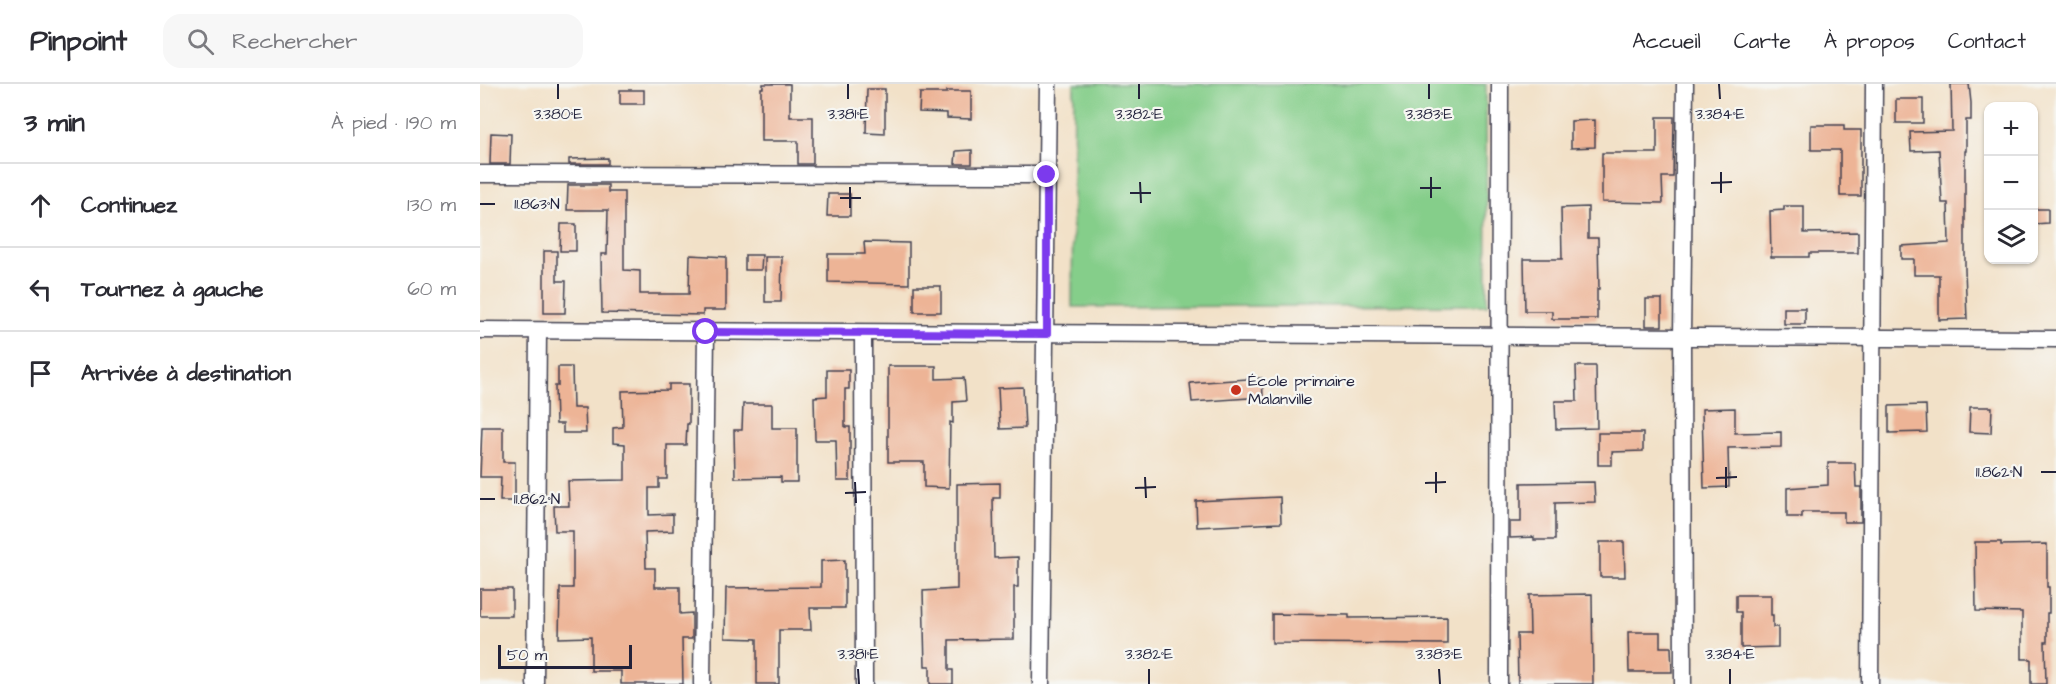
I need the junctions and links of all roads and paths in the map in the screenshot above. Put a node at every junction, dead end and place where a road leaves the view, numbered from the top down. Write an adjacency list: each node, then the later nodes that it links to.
1 (1048, 84): 6 (street)
2 (1500, 84): 12 (street)
3 (1685, 84): 13 (street)
4 (1874, 84): 14 (street)
5 (480, 174): 6 (street)
6 (1047, 175): 11 (street)
7 (480, 330): 8 (street)
8 (538, 331): 9 (street); 16 (street)
9 (706, 332): 10 (street); 17 (street)
10 (863, 333): 11 (street); 18 (street)
11 (1047, 334): 12 (street); 19 (street)
12 (1499, 336): 13 (street); 20 (street)
13 (1682, 337): 14 (street); 21 (street)
14 (1873, 338): 15 (street); 22 (street)
15 (2056, 339)
16 (535, 684)
17 (702, 684)
18 (864, 684)
19 (1041, 684)
20 (1499, 684)
21 (1683, 684)
22 (1870, 684)

